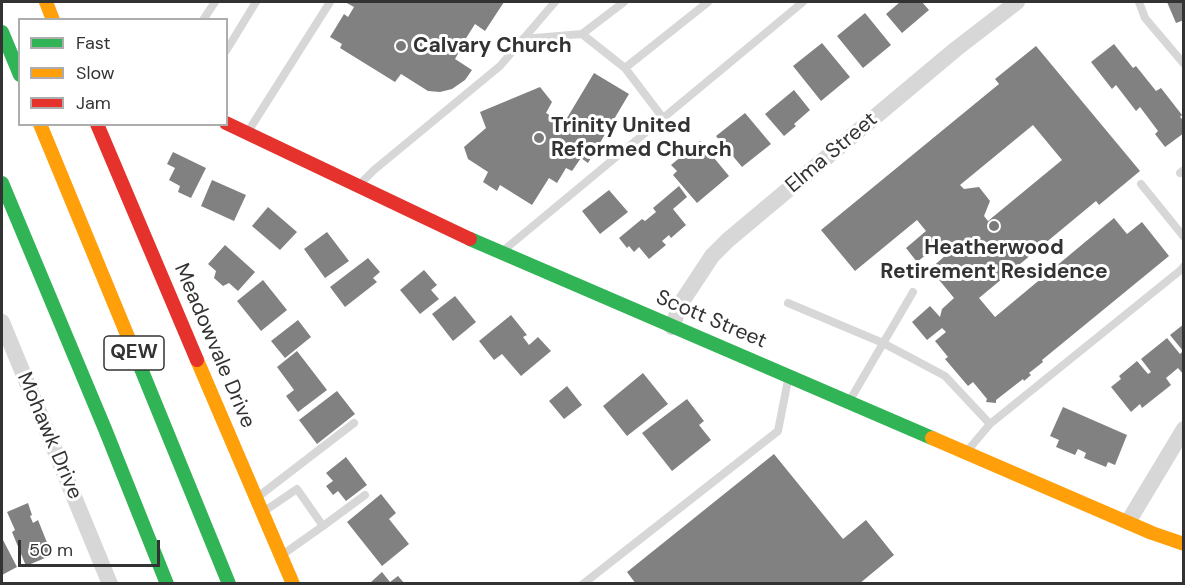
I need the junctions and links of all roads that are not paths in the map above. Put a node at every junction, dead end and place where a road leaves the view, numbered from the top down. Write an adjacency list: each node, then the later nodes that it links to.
1 (46, 2): 11 (main road)
2 (215, 2): 12 (lane)
3 (256, 2): 16 (lane)
4 (330, 2): 24 (lane)
5 (555, 2): 15 (lane)
6 (624, 2): 14 (lane)
7 (708, 2): 18 (lane)
8 (803, 2): 20 (lane)
9 (1017, 2): 34 (street, Elma Street)
10 (1139, 2): 17 (lane)
11 (52, 18)
12 (204, 18)
13 (2, 32): 19 (main road)
14 (582, 34): 15 (lane); 18 (lane)
15 (523, 39): 27 (lane)
16 (228, 48)
17 (1184, 64)
18 (625, 68): 20 (lane)
19 (18, 70)
20 (663, 118): 29 (lane)
21 (228, 124): 24 (main road, Scott Street)
22 (41, 126): 49 (main road, QEW)
23 (98, 126): 43 (main road, Meadowvale Drive)
24 (247, 133): 27 (main road, Scott Street)
25 (2, 183): 51 (main road, QEW)
26 (1141, 184): 28 (lane)
27 (358, 186): 29 (main road, Scott Street)
28 (1184, 237)
29 (500, 253): 34 (main road, Scott Street)
30 (1184, 266): 39 (lane)
31 (914, 292): 35 (lane)
32 (788, 303): 35 (lane)
33 (2, 322): 50 (street, Mohawk Drive)
34 (672, 327): 36 (main road, Scott Street)
35 (883, 343): 37 (lane); 39 (lane)
36 (789, 377): 37 (main road, Scott Street); 53 (lane)
37 (849, 402): 41 (main road, Scott Street)
38 (354, 423): 43 (lane)
39 (990, 424): 41 (lane)
40 (1184, 429): 45 (street)
41 (966, 452): 45 (main road, Scott Street)
42 (364, 495): 46 (lane)
43 (256, 498): 44 (main road, Meadowvale Drive)
44 (263, 512): 46 (lane); 48 (main road, Meadowvale Drive)
45 (1128, 522): 47 (main road, Scott Street)
46 (323, 526): 48 (lane)
47 (1184, 544)
48 (282, 556): 52 (main road, Meadowvale Drive)
49 (228, 583)
50 (110, 584)
51 (167, 584)
52 (293, 584)
53 (584, 584)

